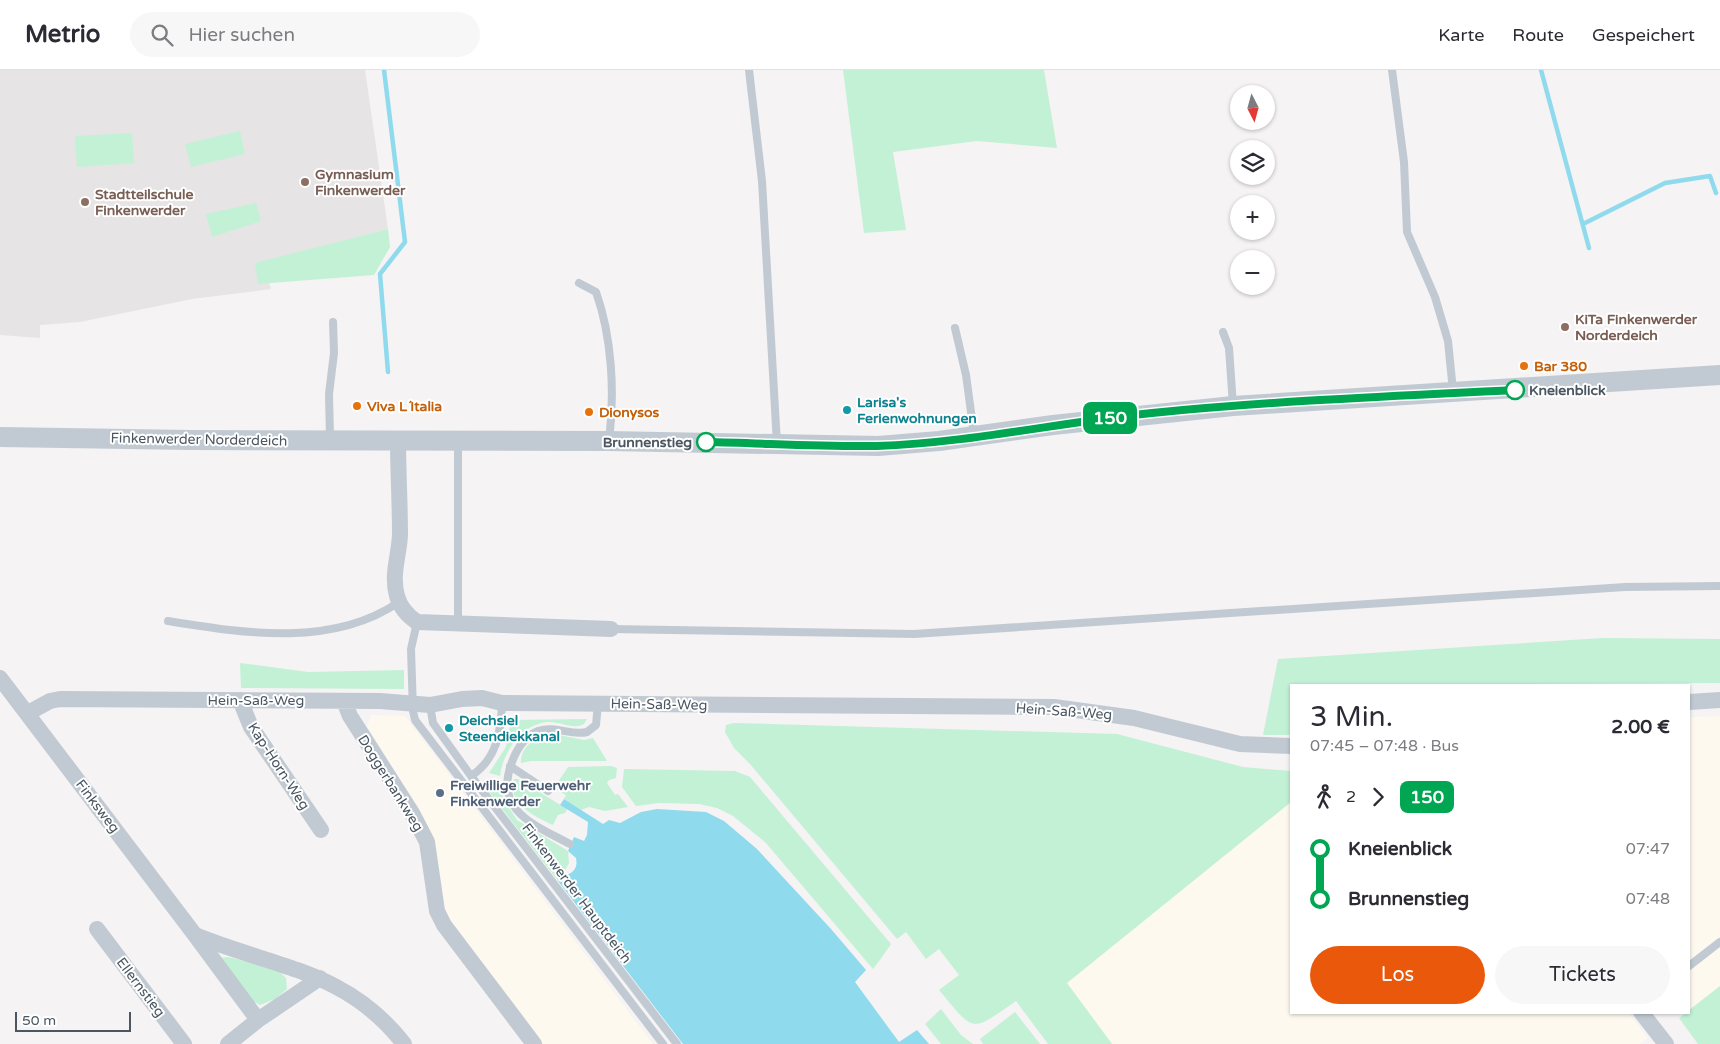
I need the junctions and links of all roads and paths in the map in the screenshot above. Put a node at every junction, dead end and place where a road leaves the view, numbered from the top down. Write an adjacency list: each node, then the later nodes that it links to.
1 (749, 70): 16 (lane)
2 (1392, 70): 8 (lane)
3 (580, 283): 15 (lane)
4 (333, 322): 13 (lane)
5 (955, 328): 10 (lane)
6 (1223, 332): 9 (lane)
7 (1720, 375): 8 (street, Finkenwerder Norderdeich)
8 (1453, 393): 9 (street, Finkenwerder Norderdeich)
9 (1233, 406): 10 (street, Finkenwerder Norderdeich)
10 (974, 436): 16 (street, Finkenwerder Norderdeich)
11 (0, 437): 13 (street, Finkenwerder Norderdeich)
12 (398, 439): 13 (street, Finkenwerder Norderdeich); 14 (street, Finkenwerder Norderdeich); 18 (street)
13 (330, 440)
14 (458, 440): 15 (street, Finkenwerder Norderdeich); 21 (lane)
15 (609, 441): 16 (street, Finkenwerder Norderdeich)
16 (777, 444)
17 (1720, 586): 22 (lane)
18 (399, 602): 19 (lane); 20 (street)
19 (168, 621)
20 (417, 622): 21 (street); 30 (lane)
21 (458, 624): 22 (street)
22 (611, 629)
23 (0, 678): 32 (street, Finksweg)
24 (240, 700): 26 (street, Hein-Saß-Weg); 32 (street, Hein-Saß-Weg); 37 (street, Kap-Horn-Weg)
25 (1720, 700): 27 (street)
26 (344, 701): 30 (street, Hein-Saß-Weg); 49 (street, Doggerbankweg)
27 (1690, 702)
28 (502, 703): 29 (street, Hein-Saß-Weg); 31 (street, Hein-Saß-Weg); 35 (lane)
29 (598, 703): 33 (street, Hein-Saß-Weg); 34 (lane)
30 (413, 705): 31 (street, Hein-Saß-Weg); 50 (lane)
31 (430, 705): 35 (lane, Finkenwerder Hauptdeich)
32 (28, 713): 40 (street, Finksweg)
33 (1290, 746)
34 (510, 766): 36 (lane); 38 (lane)
35 (471, 776): 51 (lane, Finkenwerder Hauptdeich)
36 (548, 791)
37 (321, 830)
38 (570, 844)
39 (97, 929): 46 (street, Ellernstieg)
40 (195, 935): 43 (street); 45 (street, Finksweg)
41 (1720, 942): 42 (lane)
42 (1690, 965)
43 (320, 978): 45 (street); 48 (street)
44 (1643, 1014): 52 (street)
45 (258, 1020): 47 (street)
46 (184, 1044)
47 (228, 1044)
48 (404, 1044)
49 (534, 1044)
50 (663, 1044)
51 (677, 1044)
52 (1666, 1044)

